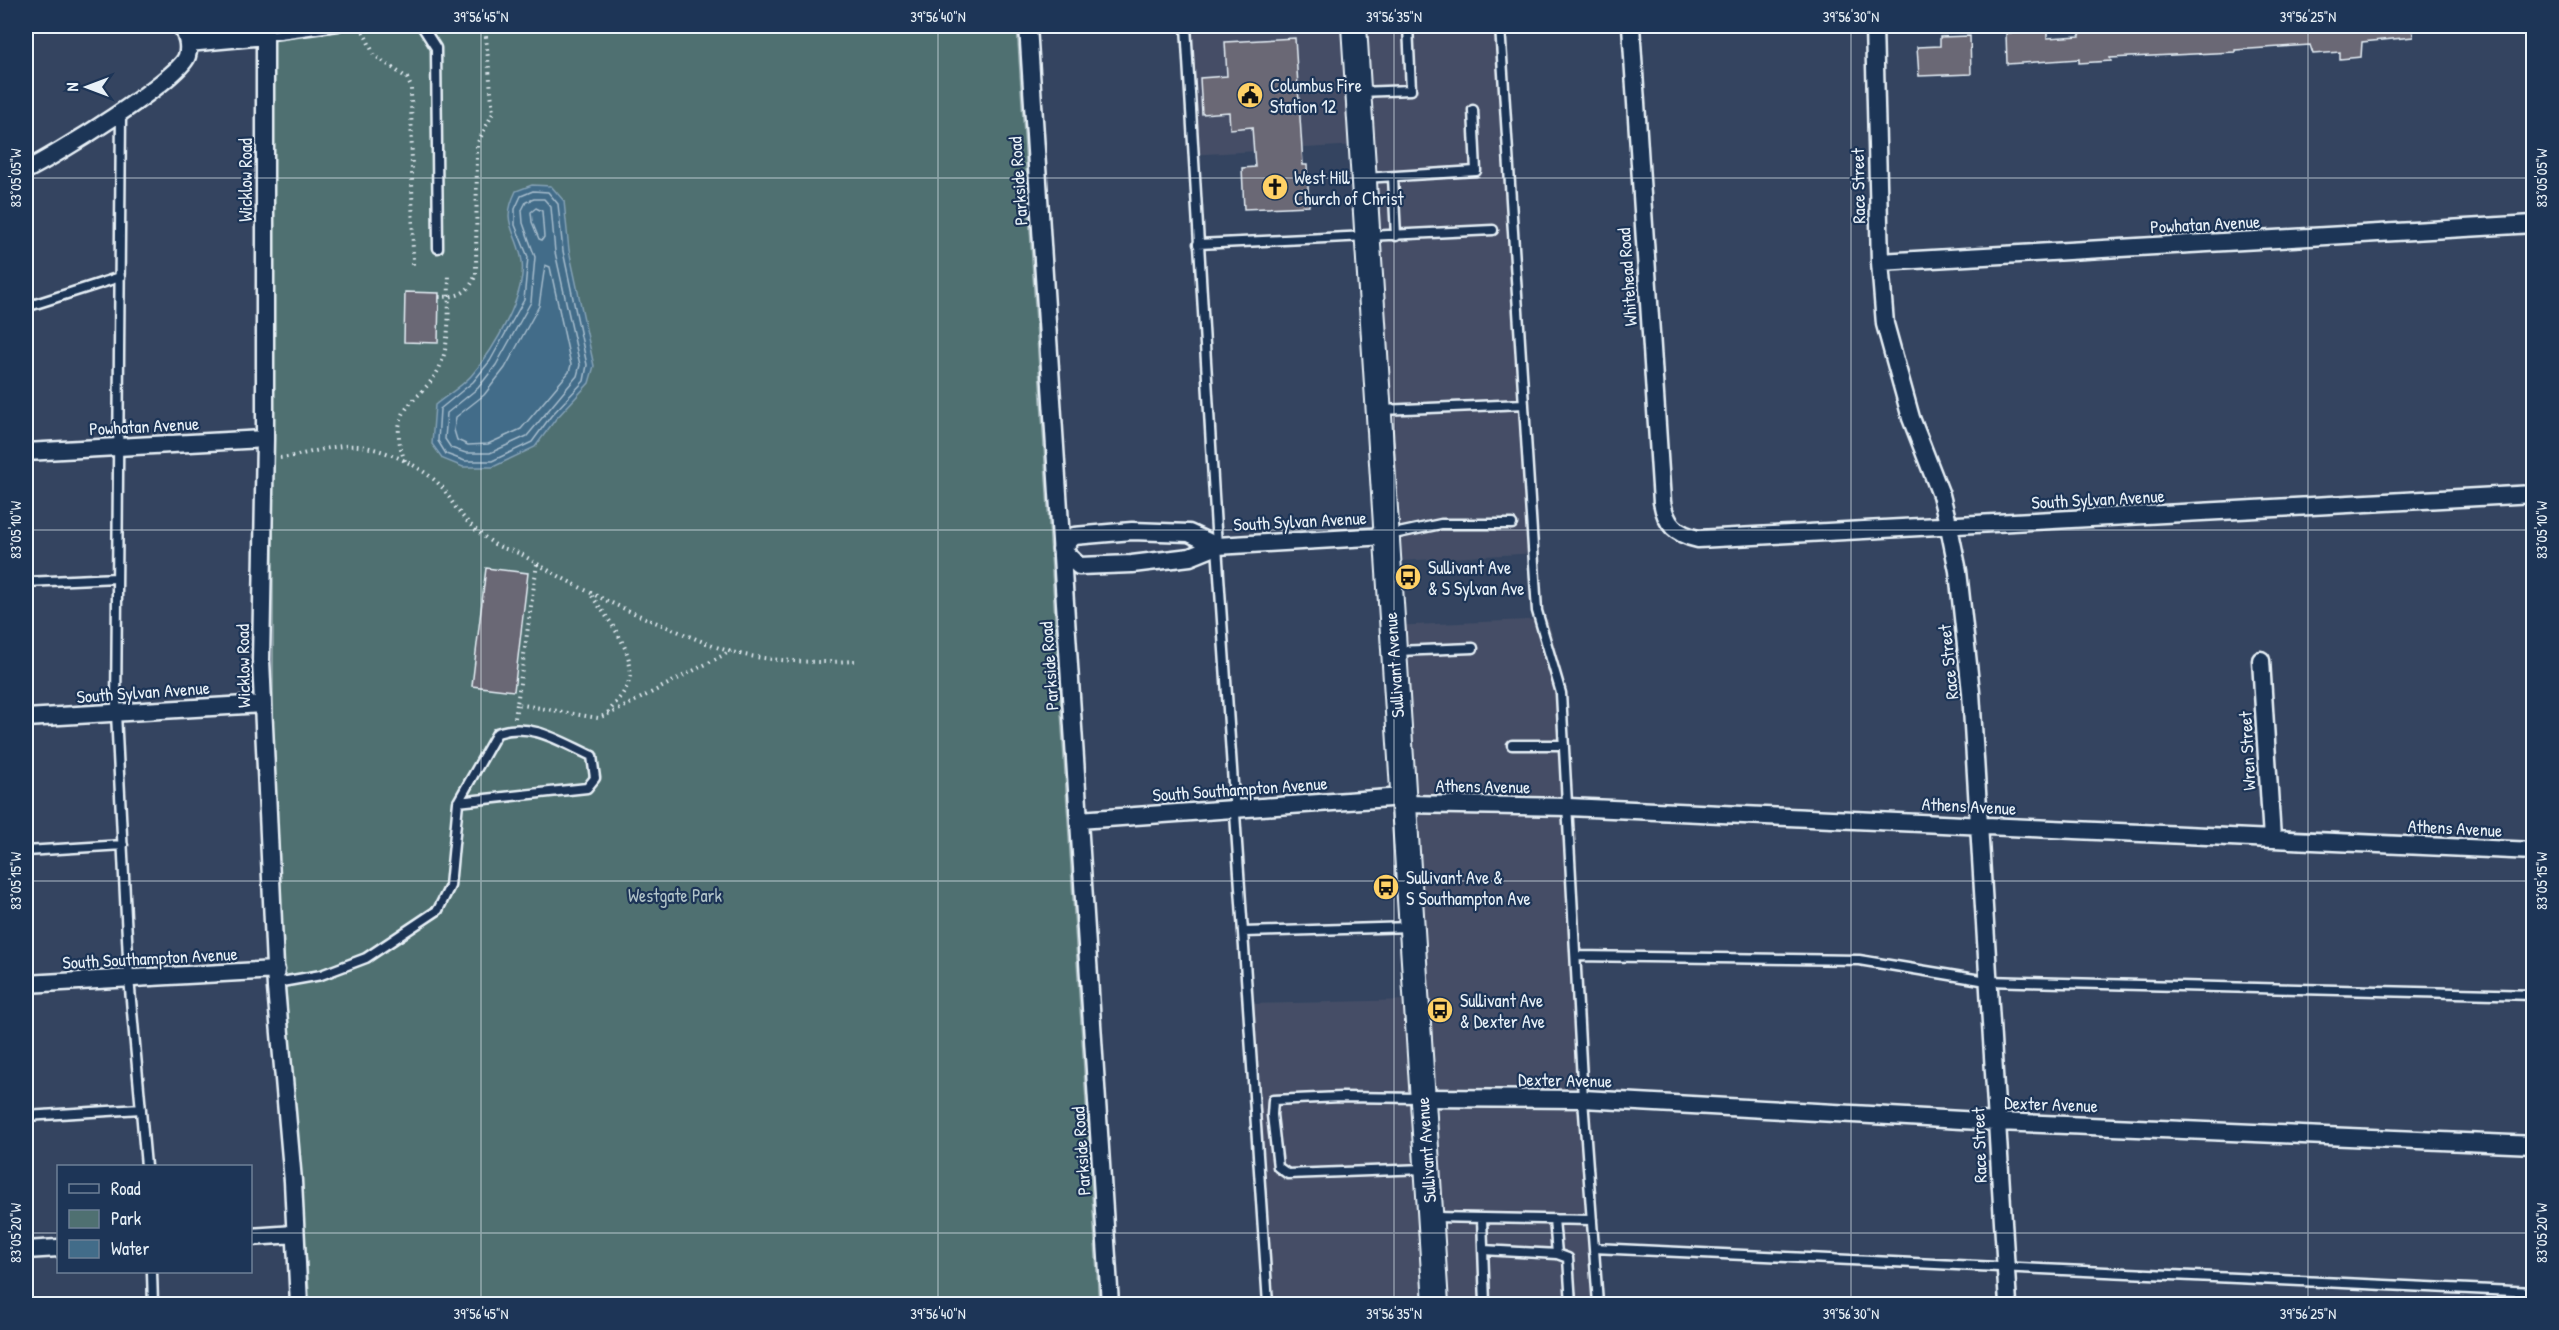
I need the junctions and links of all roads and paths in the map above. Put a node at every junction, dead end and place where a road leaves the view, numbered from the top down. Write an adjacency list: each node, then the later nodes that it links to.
1 (181, 26): 14 (street)
2 (338, 26): 13 (lane)
3 (361, 26): 28 (path)
4 (422, 26): 26 (lane)
5 (485, 26): 32 (path)
6 (1028, 26): 47 (street, Parkside Road)
7 (1186, 26): 25 (lane)
8 (1354, 26): 15 (main road, Sullivant Avenue)
9 (1408, 26): 15 (lane)
10 (1500, 26): 34 (lane)
11 (1631, 26): 43 (street, Whitehead Road)
12 (1874, 26): 27 (street, Race Street)
13 (265, 31): 14 (street); 36 (street, Wicklow Road)
14 (188, 43): 16 (street)
15 (1359, 93): 20 (main road, Sullivant Avenue)
16 (121, 110): 18 (street); 30 (lane)
17 (1473, 110): 19 (lane)
18 (26, 170)
19 (1393, 177): 20 (lane); 23 (lane)
20 (1364, 178): 24 (main road, Sullivant Avenue)
21 (2534, 224): 27 (street, Powhatan Avenue)
22 (1493, 230): 23 (lane)
23 (1396, 236): 24 (lane)
24 (1367, 237): 25 (lane); 35 (main road, Sullivant Avenue)
25 (1198, 244): 46 (lane)
26 (438, 248)
27 (1880, 262): 44 (street, Race Street)
28 (412, 265)
29 (449, 274): 32 (path)
30 (120, 278): 33 (lane); 37 (lane)
31 (439, 297): 32 (path)
32 (448, 297): 40 (path)
33 (26, 307)
34 (1524, 404): 35 (lane); 62 (lane)
35 (1378, 410): 45 (main road, Sullivant Avenue)
36 (265, 439): 37 (street, Powhatan Avenue); 57 (street, Wicklow Road)
37 (119, 447): 38 (street, Powhatan Avenue); 49 (lane)
38 (26, 452)
39 (279, 458): 40 (path)
40 (405, 462): 48 (path)
41 (2534, 494): 44 (street, South Sylvan Avenue)
42 (1512, 524): 45 (lane)
43 (1669, 525): 44 (street, South Sylvan Avenue)
44 (1949, 526): 68 (street, Race Street)
45 (1386, 536): 46 (street, South Sylvan Avenue); 54 (main road, Sullivant Avenue)
46 (1217, 546): 47 (street, South Sylvan Avenue); 47 (street, South Sylvan Avenue); 66 (lane)
47 (1061, 549): 67 (street, Parkside Road)
48 (537, 564): 51 (path); 59 (path)
49 (117, 578): 50 (lane); 58 (lane)
50 (26, 582)
51 (592, 595): 53 (path); 59 (path)
52 (1473, 648): 54 (lane)
53 (731, 651): 56 (path); 59 (path)
54 (1394, 651): 63 (main road, Sullivant Avenue)
55 (2261, 660): 69 (street, Wren Street)
56 (855, 661)
57 (263, 704): 58 (street, South Sylvan Avenue); 76 (street, Wicklow Road)
58 (116, 713): 60 (street, South Sylvan Avenue); 70 (lane)
59 (606, 715)
60 (26, 718)
61 (1512, 745): 62 (lane)
62 (1564, 745): 65 (lane)
63 (1403, 800): 65 (street, Athens Avenue); 66 (street, South Southampton Avenue); 73 (main road, Sullivant Avenue)
64 (458, 802): 64 (lane); 76 (lane)
65 (1568, 807): 68 (street, Athens Avenue); 75 (lane)
66 (1236, 809): 67 (street, South Southampton Avenue); 74 (lane)
67 (1079, 820): 105 (street, Parkside Road)
68 (1980, 827): 69 (street, Athens Avenue); 78 (street, Race Street)
69 (2272, 838): 72 (street, Athens Avenue)
70 (123, 845): 71 (lane); 77 (lane)
71 (26, 851)
72 (2534, 851)
73 (1411, 927): 74 (lane); 81 (main road, Sullivant Avenue)
74 (1243, 932): 106 (lane)
75 (1576, 956): 78 (lane); 82 (lane)
76 (276, 977): 77 (street, South Southampton Avenue); 93 (street, Wicklow Road)
77 (129, 978): 79 (street, South Southampton Avenue); 83 (lane)
78 (1987, 981): 80 (lane); 85 (street, Race Street)
79 (26, 984)
80 (2534, 995)
81 (1423, 1098): 82 (street, Dexter Avenue); 88 (main road, Sullivant Avenue); 88 (lane)
82 (1583, 1099): 85 (street, Dexter Avenue); 92 (lane)
83 (141, 1109): 84 (lane); 87 (lane)
84 (26, 1116)
85 (1998, 1122): 86 (street, Dexter Avenue); 100 (street, Race Street)
86 (2534, 1145)
87 (146, 1165)
88 (1426, 1168): 89 (main road, Sullivant Avenue)
89 (1430, 1217): 90 (lane); 107 (main road, Sullivant Avenue)
90 (1482, 1218): 91 (lane); 98 (lane)
91 (1554, 1219): 92 (lane); 99 (lane)
92 (1592, 1220): 96 (lane)
93 (296, 1234): 94 (street); 104 (street, Wicklow Road)
94 (252, 1237)
95 (57, 1248): 97 (street)
96 (1594, 1248): 100 (lane); 110 (lane)
97 (26, 1250)
98 (1483, 1250): 99 (lane); 108 (lane)
99 (1557, 1254): 109 (lane)
100 (2005, 1269): 102 (lane); 111 (street, Race Street)
101 (152, 1273): 103 (lane)
102 (2534, 1292)
103 (153, 1305)
104 (299, 1305)
105 (1110, 1305)
106 (1268, 1305)
107 (1436, 1305)
108 (1485, 1305)
109 (1571, 1305)
110 (1598, 1305)
111 (2008, 1305)

